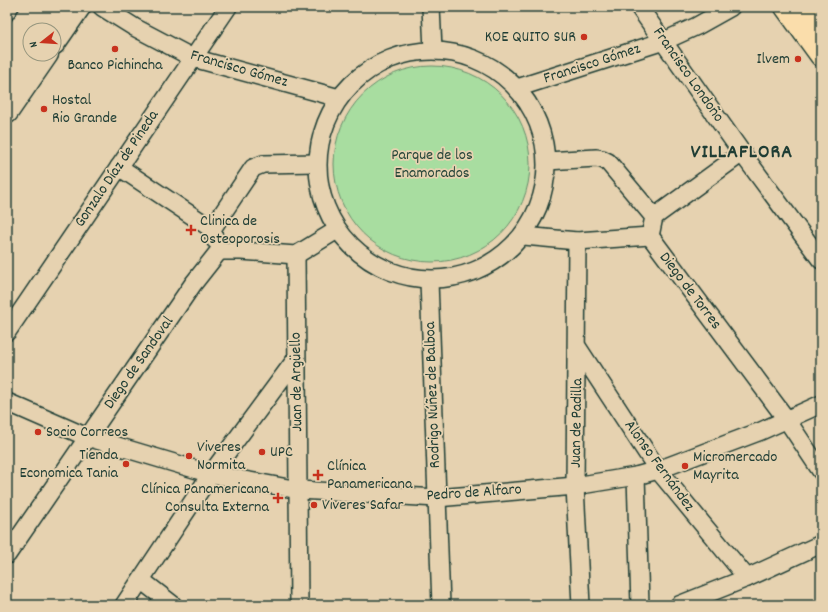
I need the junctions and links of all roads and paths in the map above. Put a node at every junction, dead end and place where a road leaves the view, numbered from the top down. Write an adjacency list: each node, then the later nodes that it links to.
1 (35, 7): 15 (street)
2 (56, 7): 11 (street)
3 (79, 7): 13 (street)
4 (102, 7): 19 (street, Francisco Gómez)
5 (228, 7): 19 (street, Gonzalo Díaz de Pineda)
6 (431, 7): 16 (street)
7 (639, 7): 14 (street, Francisco Londoño)
8 (732, 7): 14 (street, Francisco Gómez)
9 (786, 7): 17 (main road)
10 (808, 7): 12 (main road)
11 (46, 22)
12 (821, 26)
13 (62, 31)
14 (664, 41): 22 (street, Francisco Gómez); 25 (street, Francisco Londoño)
15 (7, 47)
16 (433, 50): 22 (street); 23 (street)
17 (821, 55)
18 (22, 56): 21 (street)
19 (193, 58): 23 (street, Francisco Gómez); 28 (street, Gonzalo Díaz de Pineda)
20 (41, 62): 24 (street)
21 (7, 78)
22 (517, 88): 26 (street)
23 (339, 98): 27 (street)
24 (7, 112)
25 (742, 153): 29 (street); 37 (street, Francisco Londoño)
26 (547, 160): 29 (street); 32 (street)
27 (317, 163): 30 (street); 31 (street)
28 (119, 166): 30 (street); 39 (street, Gonzalo Díaz de Pineda)
29 (654, 217): 33 (street, Diego de Torres)
30 (212, 229): 35 (street)
31 (337, 230): 36 (street); 38 (street)
32 (524, 236): 34 (street); 38 (street)
33 (650, 236): 34 (street); 44 (street, Diego de Torres)
34 (577, 241): 40 (street, Juan de Padilla)
35 (219, 251): 36 (street); 45 (street, Diego de Sandoval)
36 (296, 255): 41 (street, Juan de Argüello)
37 (821, 260)
38 (429, 281): 52 (street, Rodrigo Núñez de Balboa)
39 (7, 332)
40 (578, 348): 46 (street, Alonso Fernández); 50 (street, Juan de Padilla)
41 (296, 359): 48 (street); 51 (street, Juan de Argüello)
42 (7, 402): 45 (street, Pedro de Alfaro)
43 (821, 404): 44 (street, Pedro de Alfaro)
44 (787, 420): 46 (street, Pedro de Alfaro); 47 (street, Diego de Torres)
45 (87, 438): 48 (street, Pedro de Alfaro); 54 (street, Diego de Sandoval)
46 (658, 470): 49 (street, Pedro de Alfaro); 55 (street, Alonso Fernández)
47 (821, 471)
48 (211, 474): 51 (street, Pedro de Alfaro); 56 (street)
49 (636, 476): 50 (street, Pedro de Alfaro); 62 (street)
50 (576, 486): 52 (street, Pedro de Alfaro); 61 (street, Juan de Padilla)
51 (300, 490): 52 (street, Pedro de Alfaro); 59 (street, Juan de Argüello)
52 (437, 498): 60 (street, Rodrigo Núñez de Balboa)
53 (821, 544): 55 (street)
54 (7, 555)
55 (747, 578): 63 (street)
56 (141, 580): 57 (street); 58 (street)
57 (124, 605)
58 (173, 605)
59 (299, 605)
60 (441, 605)
61 (581, 605)
62 (640, 605)
63 (679, 605)

